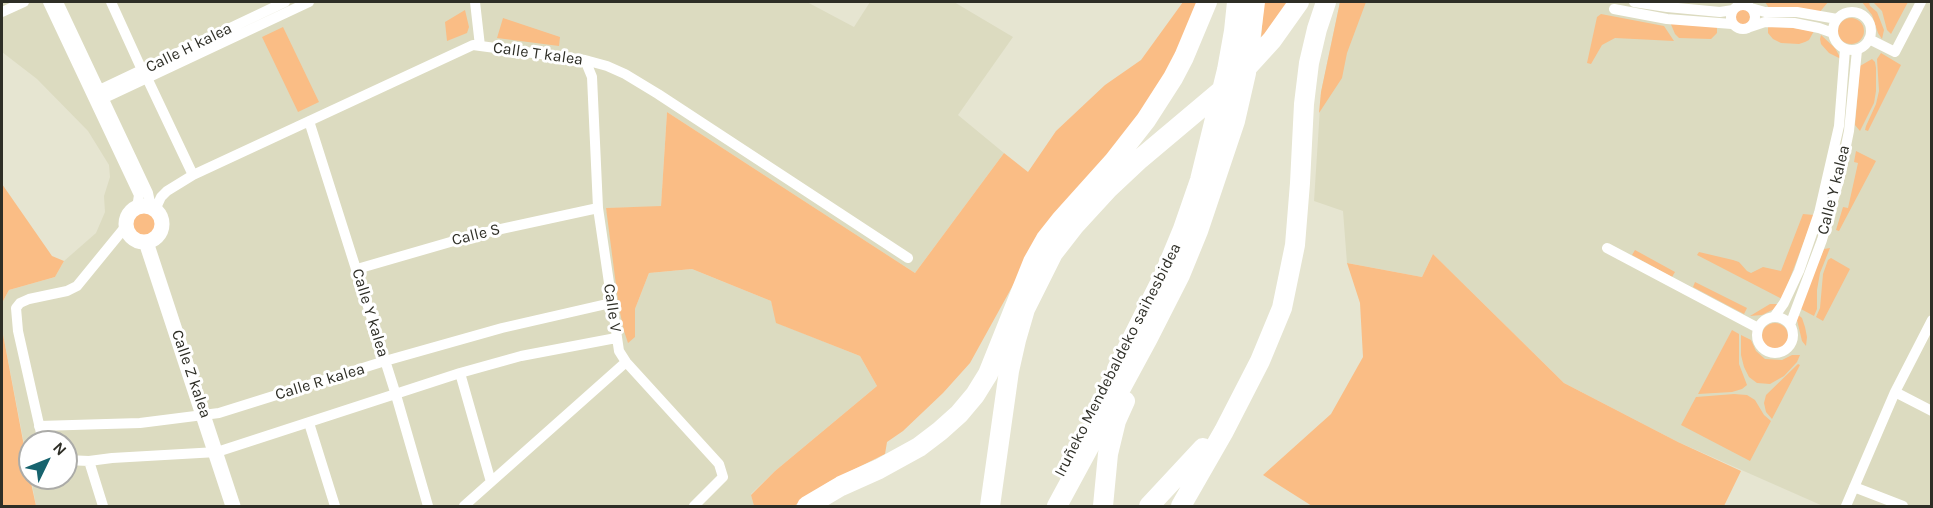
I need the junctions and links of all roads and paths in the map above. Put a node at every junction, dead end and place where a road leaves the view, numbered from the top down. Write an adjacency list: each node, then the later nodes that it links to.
1 (24, 2): 20 (street)
2 (48, 2): 29 (street)
3 (58, 2): 29 (street)
4 (111, 2): 28 (street)
5 (285, 2): 28 (street, Calle H kalea)
6 (309, 2): 28 (street, Calle H kalea)
7 (475, 2): 25 (street)
8 (1207, 2): 41 (highway)
9 (1237, 2): 33 (highway, Iruñeko Mendebaldeko saihesbidea)
10 (1255, 2): 33 (highway, Iruñeko Mendebaldeko saihesbidea)
11 (1299, 2): 31 (highway)
12 (1634, 2): 18 (street)
13 (1921, 2): 24 (street)
14 (1327, 4): 54 (highway)
15 (1857, 7): 19 (street); 24 (street)
16 (1751, 8): 18 (street); 19 (street); 22 (street)
17 (1614, 9): 21 (street)
18 (1733, 10): 21 (street)
19 (1842, 11): 23 (street)
20 (2, 12)
21 (1732, 24): 22 (street)
22 (1750, 27): 23 (street)
23 (1833, 33): 26 (street)
24 (1869, 39): 26 (street)
25 (480, 46): 27 (street, Calle T kalea); 30 (street, Calle T kalea)
26 (1851, 49): 43 (street, Calle Y kalea); 45 (street, Calle Y kalea)
27 (585, 60): 35 (street, Calle V); 39 (street, Calle T kalea)
28 (145, 74): 29 (street, Calle H kalea); 32 (street, Calle H kalea)
29 (98, 96): 34 (street)
30 (309, 121): 32 (street, Calle T kalea); 40 (street, Calle Y kalea)
31 (1184, 122): 41 (highway); 72 (highway)
32 (193, 175): 34 (street, Calle T kalea)
33 (1207, 183): 48 (highway, Iruñeko Mendebaldeko saihesbidea); 73 (highway, Iruñeko Mendebaldeko saihesbidea)
34 (148, 208): 36 (street); 37 (street)
35 (598, 208): 40 (street, Calle S); 42 (street, Calle V)
36 (126, 226): 37 (street); 58 (street)
37 (146, 242): 56 (street, Calle Z kalea)
38 (1607, 248): 46 (street)
39 (908, 258)
40 (357, 268): 49 (street, Calle Y kalea)
41 (1023, 287): 71 (highway)
42 (612, 303): 47 (street, Calle V); 49 (street, Calle R kalea)
43 (1774, 317): 45 (street); 46 (street)
44 (1932, 320): 52 (street)
45 (1790, 325): 46 (street)
46 (1758, 328)
47 (616, 338): 50 (street, Calle V); 51 (street)
48 (1149, 338): 74 (highway, Iruñeko Mendebaldeko saihesbidea); 75 (highway)
49 (385, 361): 53 (street, Calle Y kalea); 56 (street, Calle R kalea)
50 (626, 362): 63 (street); 70 (street, Calle V)
51 (460, 373): 53 (street); 63 (street)
52 (1894, 392): 55 (street); 64 (street)
53 (396, 395): 57 (street); 68 (street, Calle Y kalea)
54 (1238, 403): 76 (highway); 77 (highway)
55 (1932, 411)
56 (204, 415): 58 (street, Calle R kalea); 60 (street, Calle Z kalea)
57 (309, 423): 60 (street); 67 (street)
58 (39, 426): 59 (street)
59 (40, 430)
60 (217, 452): 62 (street); 66 (street, Calle Z kalea)
61 (78, 461): 62 (street)
62 (89, 461): 65 (street)
63 (491, 482): 69 (street)
64 (1854, 487): 78 (street); 79 (street)
65 (103, 507)
66 (233, 507)
67 (335, 507)
68 (428, 507)
69 (464, 507)
70 (694, 507)
71 (807, 507)
72 (990, 507)
73 (1044, 507)
74 (1057, 507)
75 (1103, 507)
76 (1149, 507)
77 (1181, 507)
78 (1846, 507)
79 (1903, 507)

